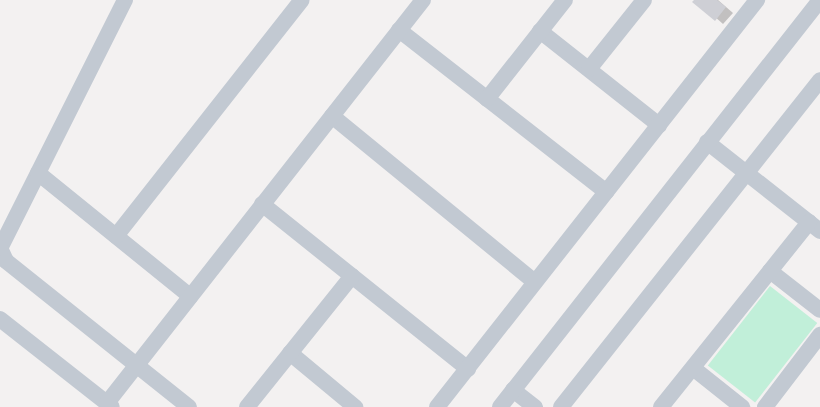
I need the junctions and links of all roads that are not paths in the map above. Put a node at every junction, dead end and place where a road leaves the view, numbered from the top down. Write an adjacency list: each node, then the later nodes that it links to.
1 (125, 0): 16 (street)
2 (302, 0): 21 (street)
3 (423, 0): 8 (street)
4 (565, 0): 9 (street)
5 (644, 0): 10 (street)
6 (757, 0): 14 (street)
7 (820, 0): 15 (street)
8 (399, 30): 12 (street); 13 (street)
9 (540, 31): 10 (street); 12 (street)
10 (589, 69): 14 (street)
11 (820, 80): 17 (street)
12 (487, 99): 18 (street)
13 (332, 116): 19 (street); 24 (street)
14 (659, 124): 18 (street)
15 (707, 142): 17 (street); 33 (street)
16 (38, 173): 21 (street); 30 (street)
17 (747, 174): 20 (street); 41 (street)
18 (606, 192): 24 (street)
19 (262, 204): 23 (street); 25 (street)
20 (814, 227): 22 (street)
21 (116, 236): 25 (street)
22 (770, 271): 26 (street); 31 (street)
23 (352, 276): 29 (street); 32 (street)
24 (535, 282): 32 (street)
25 (190, 296): 30 (street)
26 (820, 310)
27 (0, 319): 34 (street)
28 (820, 335): 44 (street)
29 (290, 353): 36 (street); 37 (street)
30 (137, 364): 34 (street); 35 (street)
31 (693, 368): 42 (street); 43 (street)
32 (468, 369): 38 (street)
33 (513, 390): 39 (street); 40 (street)
34 (109, 405)
35 (189, 407)
36 (247, 407)
37 (355, 407)
38 (438, 407)
39 (500, 407)
40 (536, 407)
41 (561, 407)
42 (662, 407)
43 (742, 407)
44 (765, 407)

